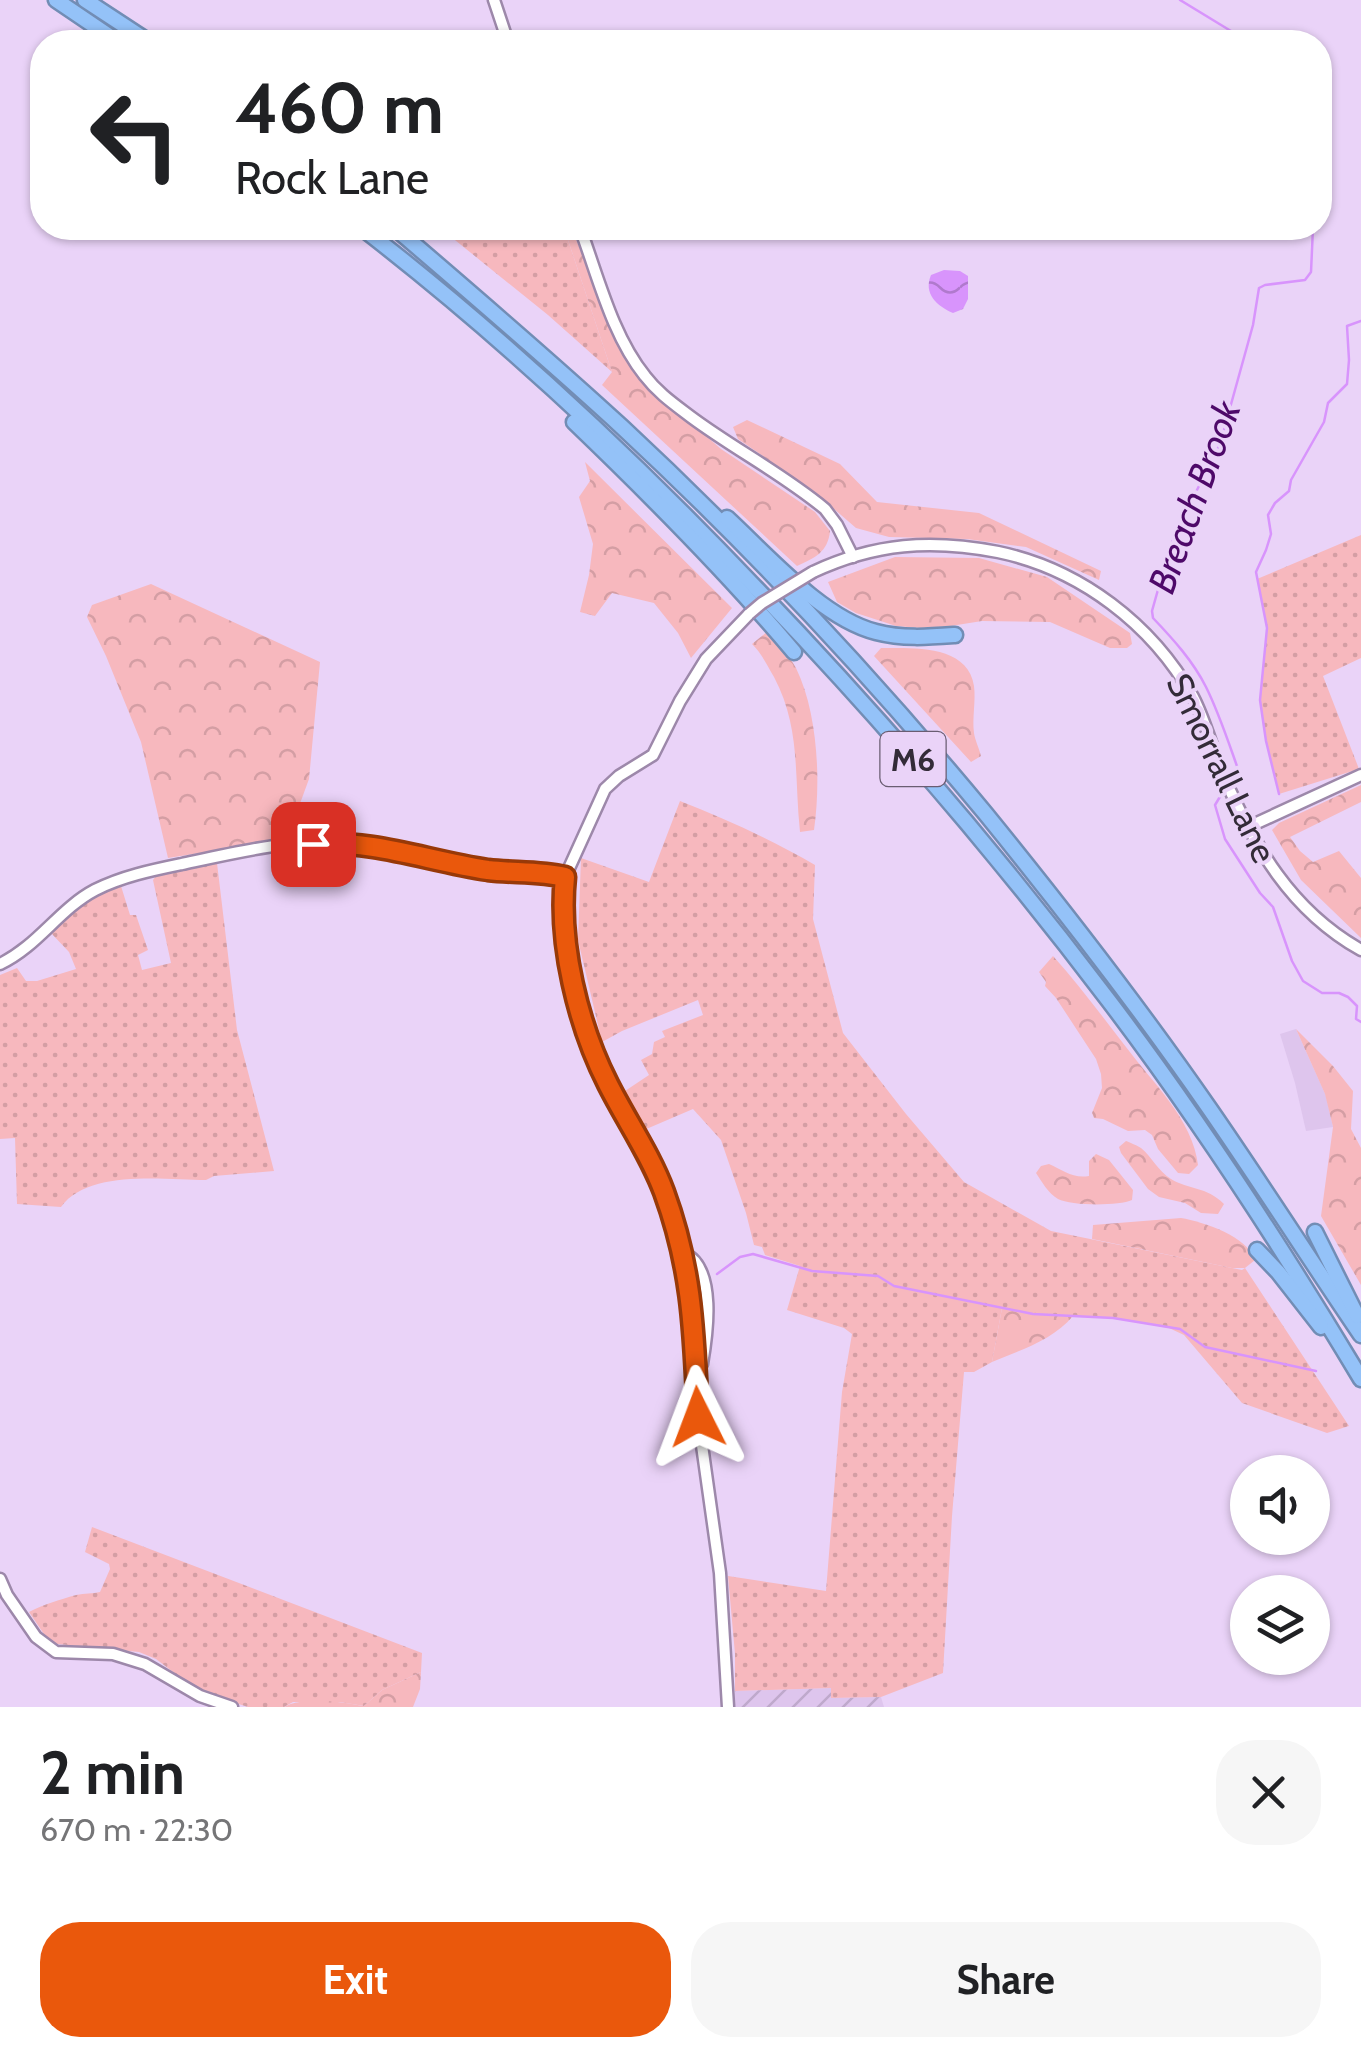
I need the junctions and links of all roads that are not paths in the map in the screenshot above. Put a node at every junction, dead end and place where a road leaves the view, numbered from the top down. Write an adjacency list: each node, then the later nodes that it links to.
1 (56, 0): 4 (highway)
2 (86, 0): 5 (highway)
3 (494, 0): 6 (street)
4 (100, 30)
5 (131, 30)
6 (504, 30)
7 (377, 240): 10 (highway, M6)
8 (408, 240): 11 (highway, M6)
9 (584, 240): 12 (street)
10 (419, 273): 14 (highway); 24 (highway, M6)
11 (624, 430): 13 (highway); 23 (highway, M6)
12 (852, 557): 16 (street, Smorrall Lane); 17 (street, Smorrall Lane, bridge)
13 (955, 635)
14 (794, 652)
15 (1361, 775): 16 (street)
16 (1248, 828): 18 (street, Smorrall Lane)
17 (565, 877): 19 (street); 27 (street)
18 (1361, 950)
19 (0, 964)
20 (1315, 1232): 22 (highway)
21 (1256, 1250): 24 (highway)
22 (1361, 1323)
23 (1361, 1335)
24 (1361, 1379)
25 (0, 1579): 26 (street)
26 (232, 1707)
27 (728, 1707)

